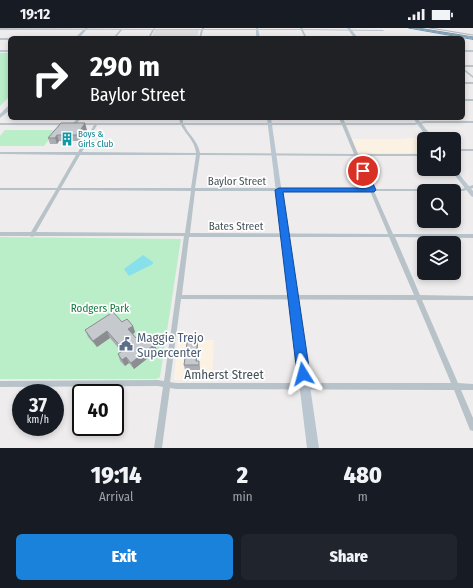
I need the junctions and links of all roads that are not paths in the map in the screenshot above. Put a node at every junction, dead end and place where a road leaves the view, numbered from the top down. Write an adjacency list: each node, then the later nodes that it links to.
1 (411, 28): 13 (highway)
2 (0, 29): 3 (street)
3 (42, 29): 4 (street)
4 (86, 29): 10 (street)
5 (154, 29): 6 (street); 10 (street)
6 (202, 29): 7 (street)
7 (257, 29): 8 (street)
8 (302, 29): 9 (street)
9 (348, 29): 11 (street)
10 (121, 30): 12 (street)
11 (383, 30)
12 (116, 36)
13 (473, 37)
14 (465, 71): 15 (street)
15 (473, 77)
16 (8, 109): 17 (street)
17 (0, 117)
18 (78, 120): 26 (street)
19 (341, 120): 28 (street)
20 (417, 120): 24 (street)
21 (181, 121): 22 (street); 27 (street); 34 (street)
22 (269, 121): 28 (street); 35 (street)
23 (473, 122): 24 (street)
24 (419, 123): 28 (street); 29 (street)
25 (0, 124): 26 (street)
26 (75, 124): 27 (street)
27 (96, 124): 33 (street)
28 (343, 124): 36 (street)
29 (426, 132)
30 (461, 150): 31 (street)
31 (473, 150)
32 (0, 153): 33 (street)
33 (79, 154): 34 (street); 41 (street)
34 (198, 154): 35 (street); 42 (street)
35 (274, 154): 36 (street); 43 (street)
36 (356, 154): 37 (street); 44 (street)
37 (417, 155)
38 (460, 176): 39 (street)
39 (470, 187): 44 (street, Baylor Street); 45 (street)
40 (0, 189): 41 (street, Baylor Street)
41 (59, 189): 42 (street, Baylor Street); 47 (street)
42 (194, 189): 43 (street, Baylor Street); 48 (street)
43 (279, 190): 44 (street, Baylor Street); 49 (street)
44 (372, 190): 50 (street)
45 (473, 195)
46 (0, 234): 47 (street, Bates Street)
47 (32, 235): 48 (street, Bates Street)
48 (187, 235): 49 (street, Bates Street); 52 (street)
49 (285, 236): 50 (street, Bates Street); 53 (street)
50 (391, 236): 51 (street, Bates Street); 54 (street)
51 (473, 236)
52 (179, 297): 53 (street); 57 (street)
53 (293, 297): 54 (street); 58 (street)
54 (418, 298): 55 (street); 59 (street)
55 (473, 298)
56 (0, 384): 57 (street, Amherst Street)
57 (167, 385): 58 (street, Amherst Street); 62 (street)
58 (305, 387): 59 (street, Amherst Street); 63 (street)
59 (456, 387): 60 (street, Amherst Street); 61 (street)
60 (473, 387)
61 (473, 427)
62 (158, 448)
63 (313, 448)

